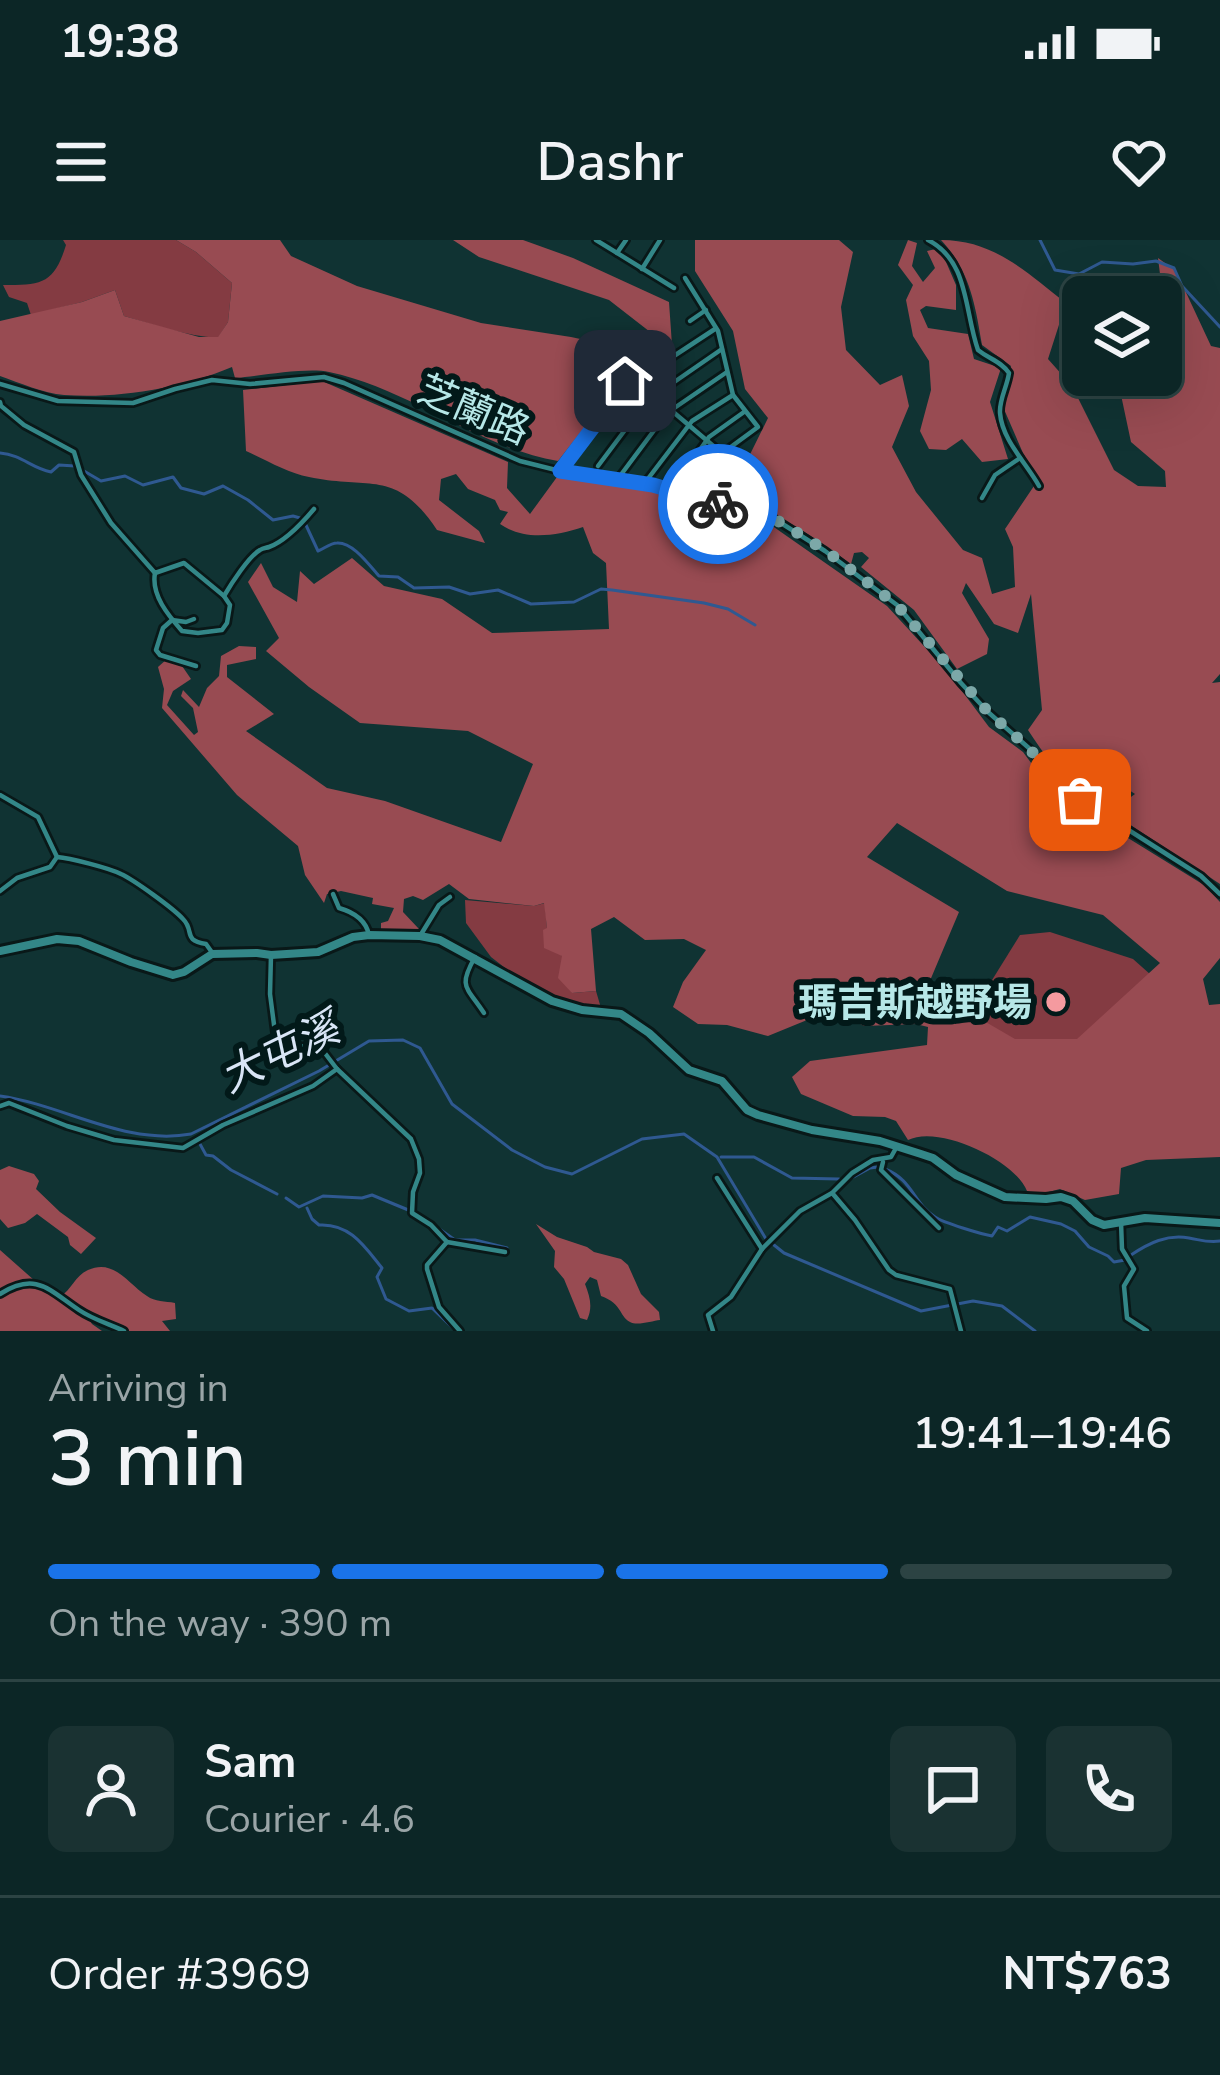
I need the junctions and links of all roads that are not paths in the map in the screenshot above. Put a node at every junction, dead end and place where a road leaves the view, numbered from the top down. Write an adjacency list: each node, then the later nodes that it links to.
1 (596, 240): 5 (street)
2 (626, 240): 5 (street)
3 (660, 240): 6 (street)
4 (928, 240): 27 (street)
5 (617, 254): 6 (street)
6 (643, 269): 8 (street)
7 (685, 278): 9 (street)
8 (674, 289)
9 (706, 310): 10 (street); 11 (street)
10 (690, 321)
11 (716, 328): 12 (street); 14 (street)
12 (722, 350): 13 (street); 19 (street)
13 (727, 372): 20 (street); 22 (street)
14 (636, 375): 15 (street); 17 (street); 18 (street)
15 (644, 380): 17 (street); 19 (street)
16 (0, 384): 29 (street, 芝蘭路)
17 (635, 386): 18 (street); 19 (street)
18 (622, 389): 29 (street)
19 (653, 395): 22 (street); 28 (street)
20 (733, 395): 23 (street); 24 (street)
21 (0, 401): 37 (street)
22 (670, 410): 24 (street); 30 (street)
23 (746, 411): 25 (street); 26 (street)
24 (688, 425): 25 (street); 31 (street)
25 (706, 440): 26 (street); 32 (street)
26 (724, 455): 34 (street)
27 (1020, 458): 33 (street); 35 (street)
28 (598, 466)
29 (560, 471): 46 (street, 芝蘭路)
30 (620, 476)
31 (647, 480)
32 (675, 485)
33 (1039, 486)
34 (700, 488)
35 (982, 498)
36 (314, 508): 38 (street)
37 (154, 573): 38 (street); 40 (street)
38 (224, 596): 40 (street)
39 (194, 619): 40 (street)
40 (172, 620): 41 (street)
41 (196, 666)
42 (0, 795): 43 (street)
43 (57, 857): 44 (street); 51 (street)
44 (0, 891)
45 (333, 894): 48 (street)
46 (1220, 894)
47 (450, 897): 49 (street)
48 (369, 935): 49 (street); 52 (street)
49 (420, 936): 53 (street)
50 (0, 951): 51 (street)
51 (212, 954): 52 (street)
52 (271, 956): 55 (street)
53 (476, 958): 54 (street); 57 (street)
54 (484, 1012)
55 (336, 1067): 56 (street); 64 (street)
56 (0, 1106)
57 (896, 1148): 58 (street); 61 (street)
58 (884, 1160): 60 (street); 63 (street)
59 (717, 1178): 65 (street)
60 (832, 1193): 65 (street); 71 (street)
61 (1121, 1221): 62 (street); 72 (street)
62 (1220, 1223)
63 (939, 1228)
64 (447, 1242): 66 (street); 69 (street)
65 (762, 1249): 70 (street)
66 (505, 1252)
67 (0, 1294): 68 (street)
68 (124, 1331)
69 (460, 1331)
70 (713, 1331)
71 (961, 1331)
72 (1147, 1331)

